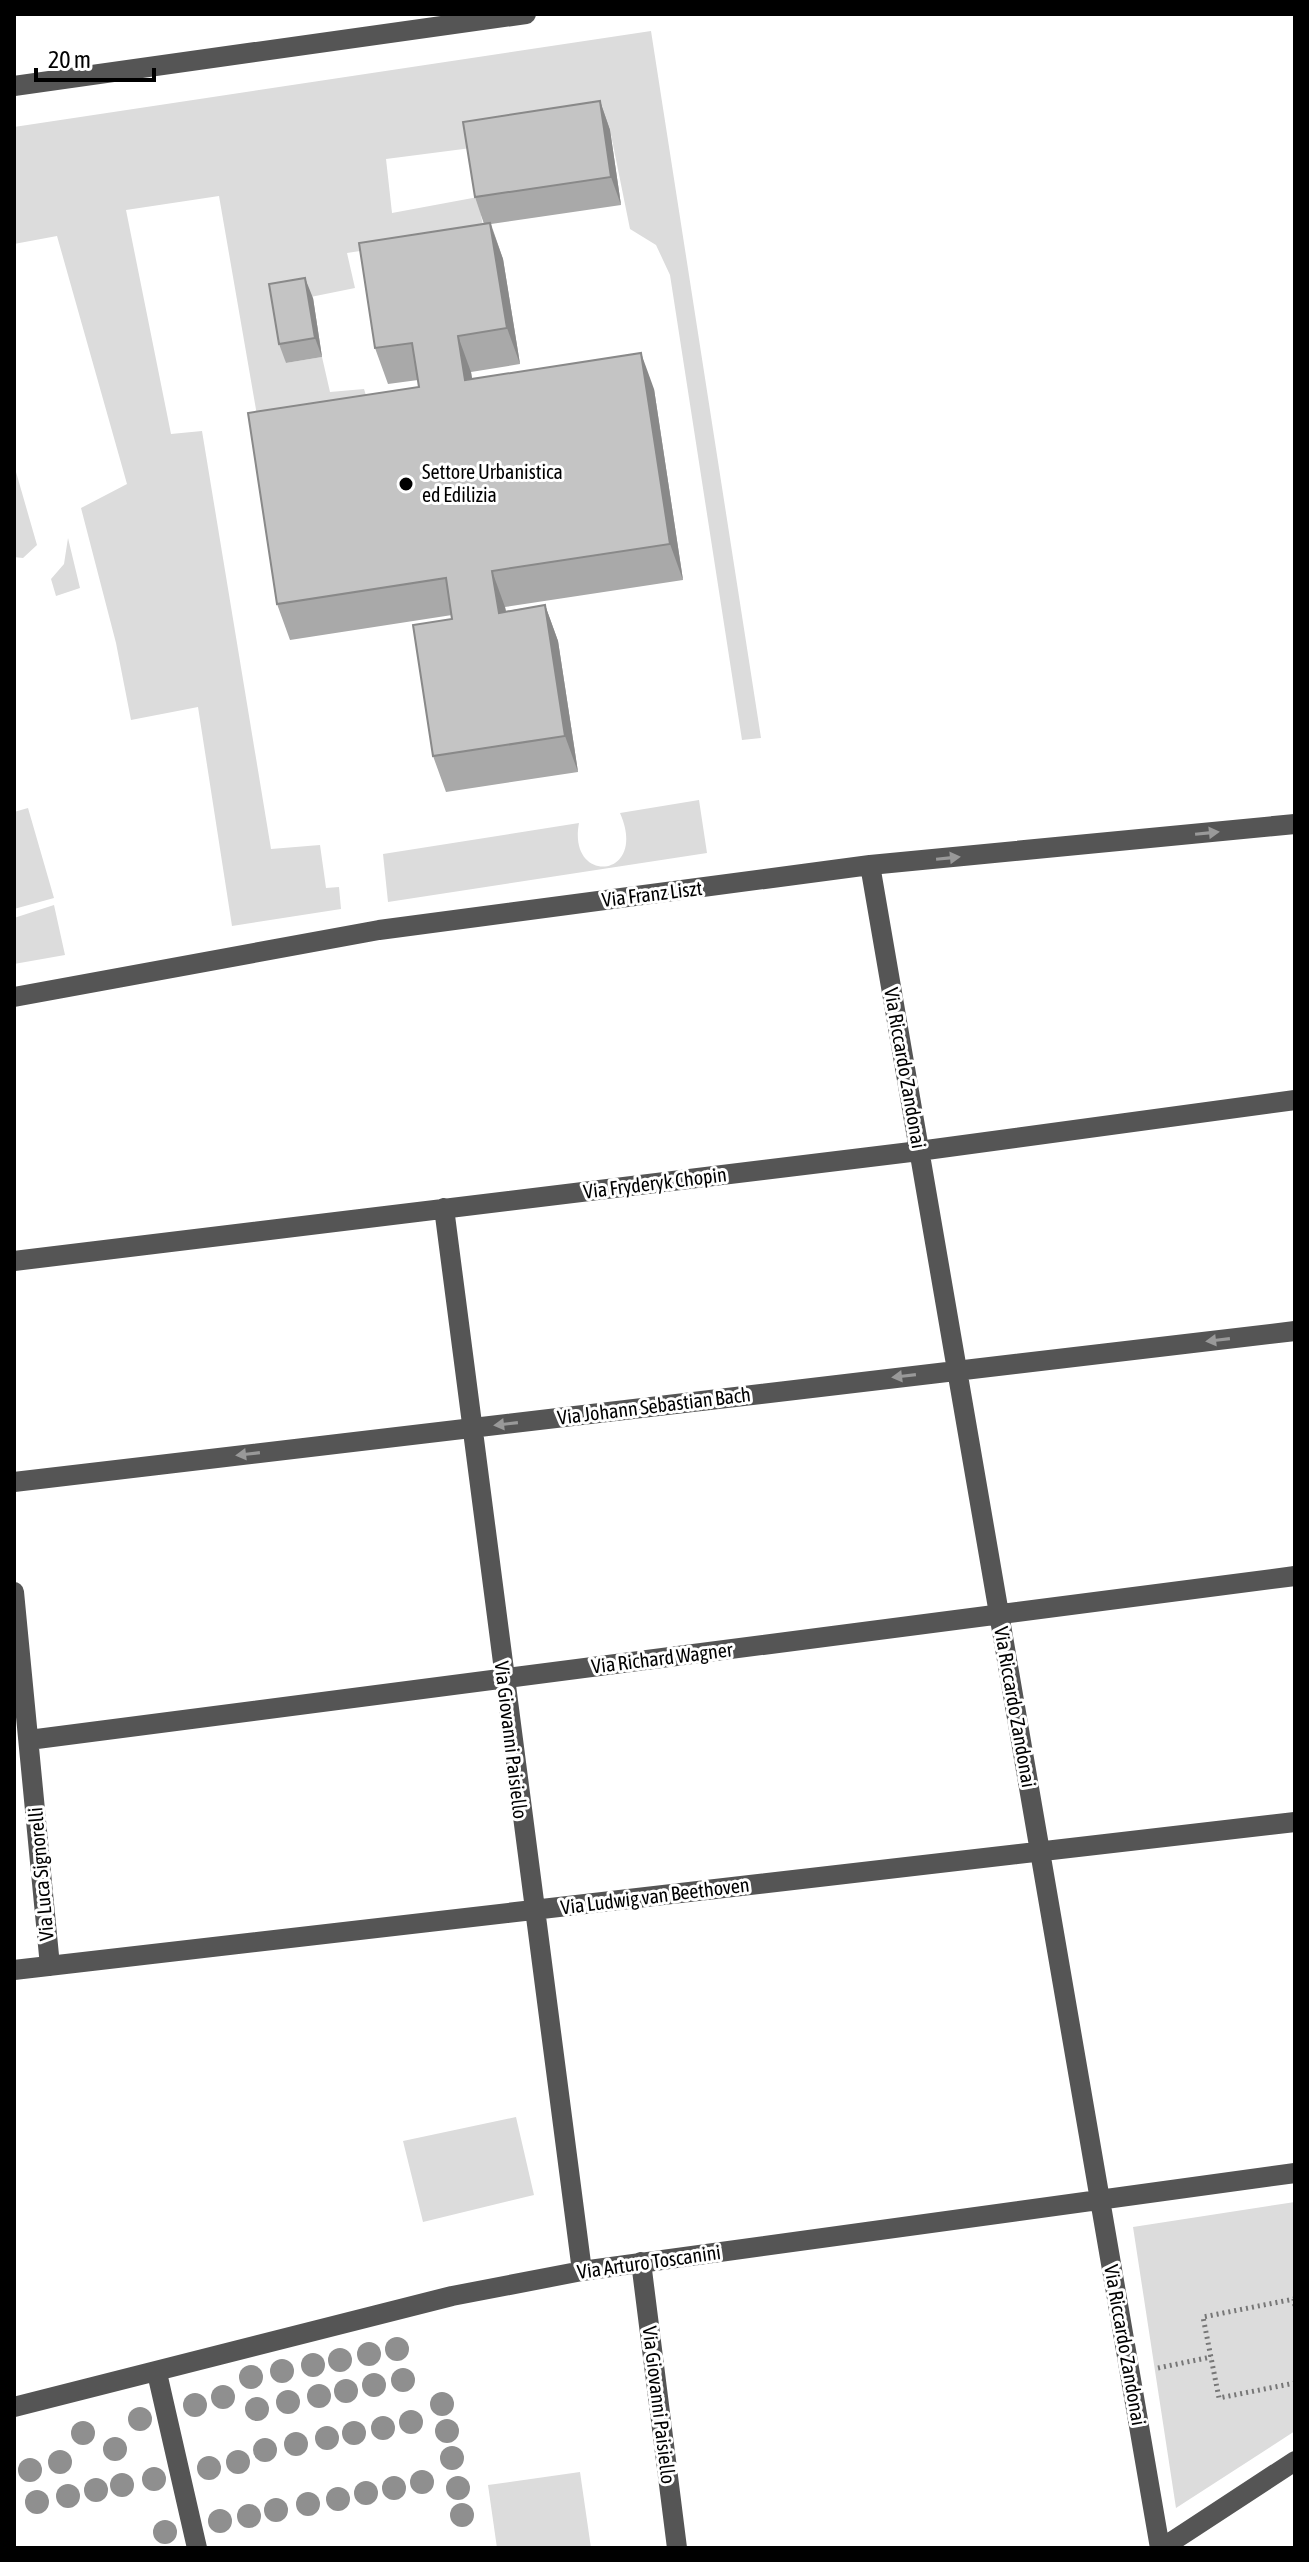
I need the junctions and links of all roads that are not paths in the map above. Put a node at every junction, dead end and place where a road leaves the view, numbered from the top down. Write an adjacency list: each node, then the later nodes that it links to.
1 (526, 14): 2 (street)
2 (14, 86)
3 (1295, 824): 4 (street, Via Franz Liszt, one-way to 3)
4 (870, 865): 5 (street, Via Franz Liszt); 7 (street, Via Riccardo Zandonai)
5 (14, 997)
6 (1295, 1100): 7 (street, Via Fryderyk Chopin)
7 (919, 1151): 8 (street, Via Fryderyk Chopin); 11 (street, Via Riccardo Zandonai)
8 (444, 1208): 9 (street, Via Fryderyk Chopin); 12 (street, Via Giovanni Paisiello)
9 (14, 1261)
10 (1295, 1331): 11 (street, Via Johann Sebastian Bach, one-way to 11)
11 (957, 1370): 12 (street, Via Johann Sebastian Bach, one-way to 12); 16 (street, Via Riccardo Zandonai)
12 (472, 1428): 13 (street, Via Johann Sebastian Bach, one-way to 13); 17 (street, Via Giovanni Paisiello)
13 (14, 1482)
14 (1295, 1576): 16 (street, Via Richard Wagner)
15 (14, 1592): 18 (street, Via Luca Signorelli)
16 (999, 1614): 17 (street, Via Richard Wagner); 20 (street, Via Riccardo Zandonai)
17 (503, 1678): 18 (street, Via Richard Wagner); 21 (street, Via Giovanni Paisiello)
18 (29, 1740): 22 (street, Via Luca Signorelli)
19 (1295, 1822): 20 (street, Via Ludwig van Beethoven)
20 (1040, 1851): 21 (street, Via Ludwig van Beethoven); 25 (street, Via Riccardo Zandonai)
21 (532, 1910): 22 (street, Via Ludwig van Beethoven); 27 (street, Via Giovanni Paisiello)
22 (50, 1966): 23 (street, Via Ludwig van Beethoven)
23 (14, 1970)
24 (1295, 2173): 25 (street, Via Arturo Toscanini)
25 (1100, 2199): 26 (street, Via Arturo Toscanini); 33 (street, Via Riccardo Zandonai)
26 (641, 2262): 27 (street, Via Arturo Toscanini); 32 (street, Via Giovanni Paisiello)
27 (582, 2271): 28 (street, Via Arturo Toscanini)
28 (157, 2373): 29 (street, Via Arturo Toscanini); 31 (street)
29 (14, 2407)
30 (1295, 2461): 33 (street)
31 (197, 2548)
32 (677, 2548)
33 (1161, 2548)

